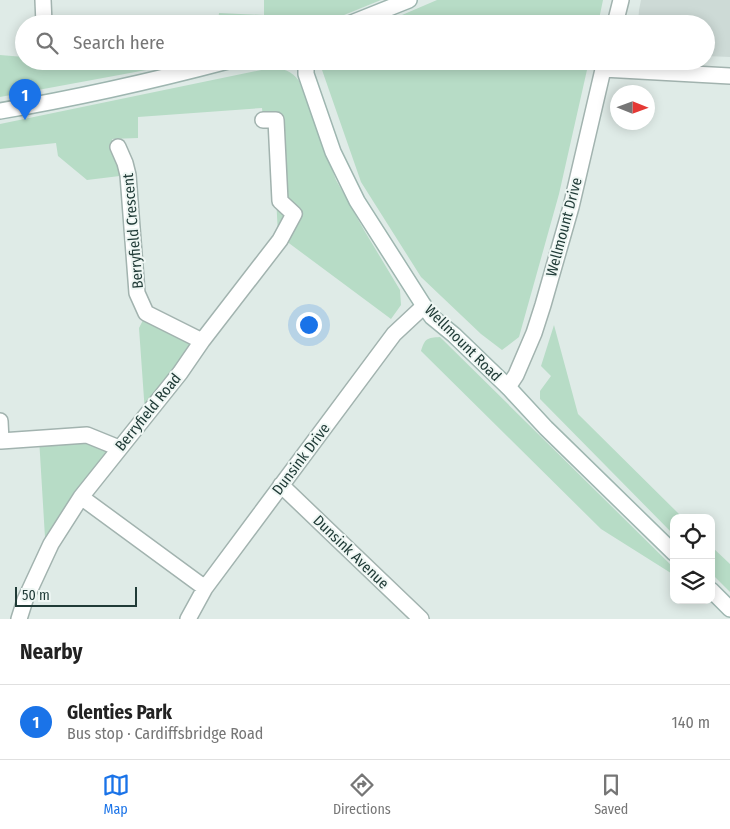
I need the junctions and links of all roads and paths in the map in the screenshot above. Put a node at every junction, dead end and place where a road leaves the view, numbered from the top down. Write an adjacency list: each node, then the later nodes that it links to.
1 (43, 0): 4 (street)
2 (409, 0): 5 (street)
3 (621, 0): 6 (street)
4 (44, 15)
5 (372, 15)
6 (617, 15)
7 (193, 70): 12 (street)
8 (306, 70): 15 (street, Wellmount Road)
9 (603, 70): 17 (street, Wellmount Drive)
10 (661, 70): 11 (street)
11 (730, 76)
12 (0, 111)
13 (263, 120): 16 (street, Berryfield Road)
14 (118, 147): 16 (street, Berryfield Crescent)
15 (424, 306): 17 (street, Wellmount Road); 21 (street, Dunsink Drive)
16 (202, 341): 20 (street, Berryfield Road)
17 (508, 387): 23 (street, Wellmount Road)
18 (0, 421): 19 (street)
19 (1, 441): 20 (street)
20 (119, 448): 22 (street, Berryfield Road)
21 (281, 485): 24 (street, Dunsink Drive); 27 (street, Dunsink Avenue)
22 (81, 497): 24 (street); 28 (street, Berryfield Road)
23 (670, 549)
24 (205, 588): 29 (street, Dunsink Drive)
25 (715, 594): 26 (street)
26 (730, 609)
27 (418, 618)
28 (19, 619)
29 (188, 619)

